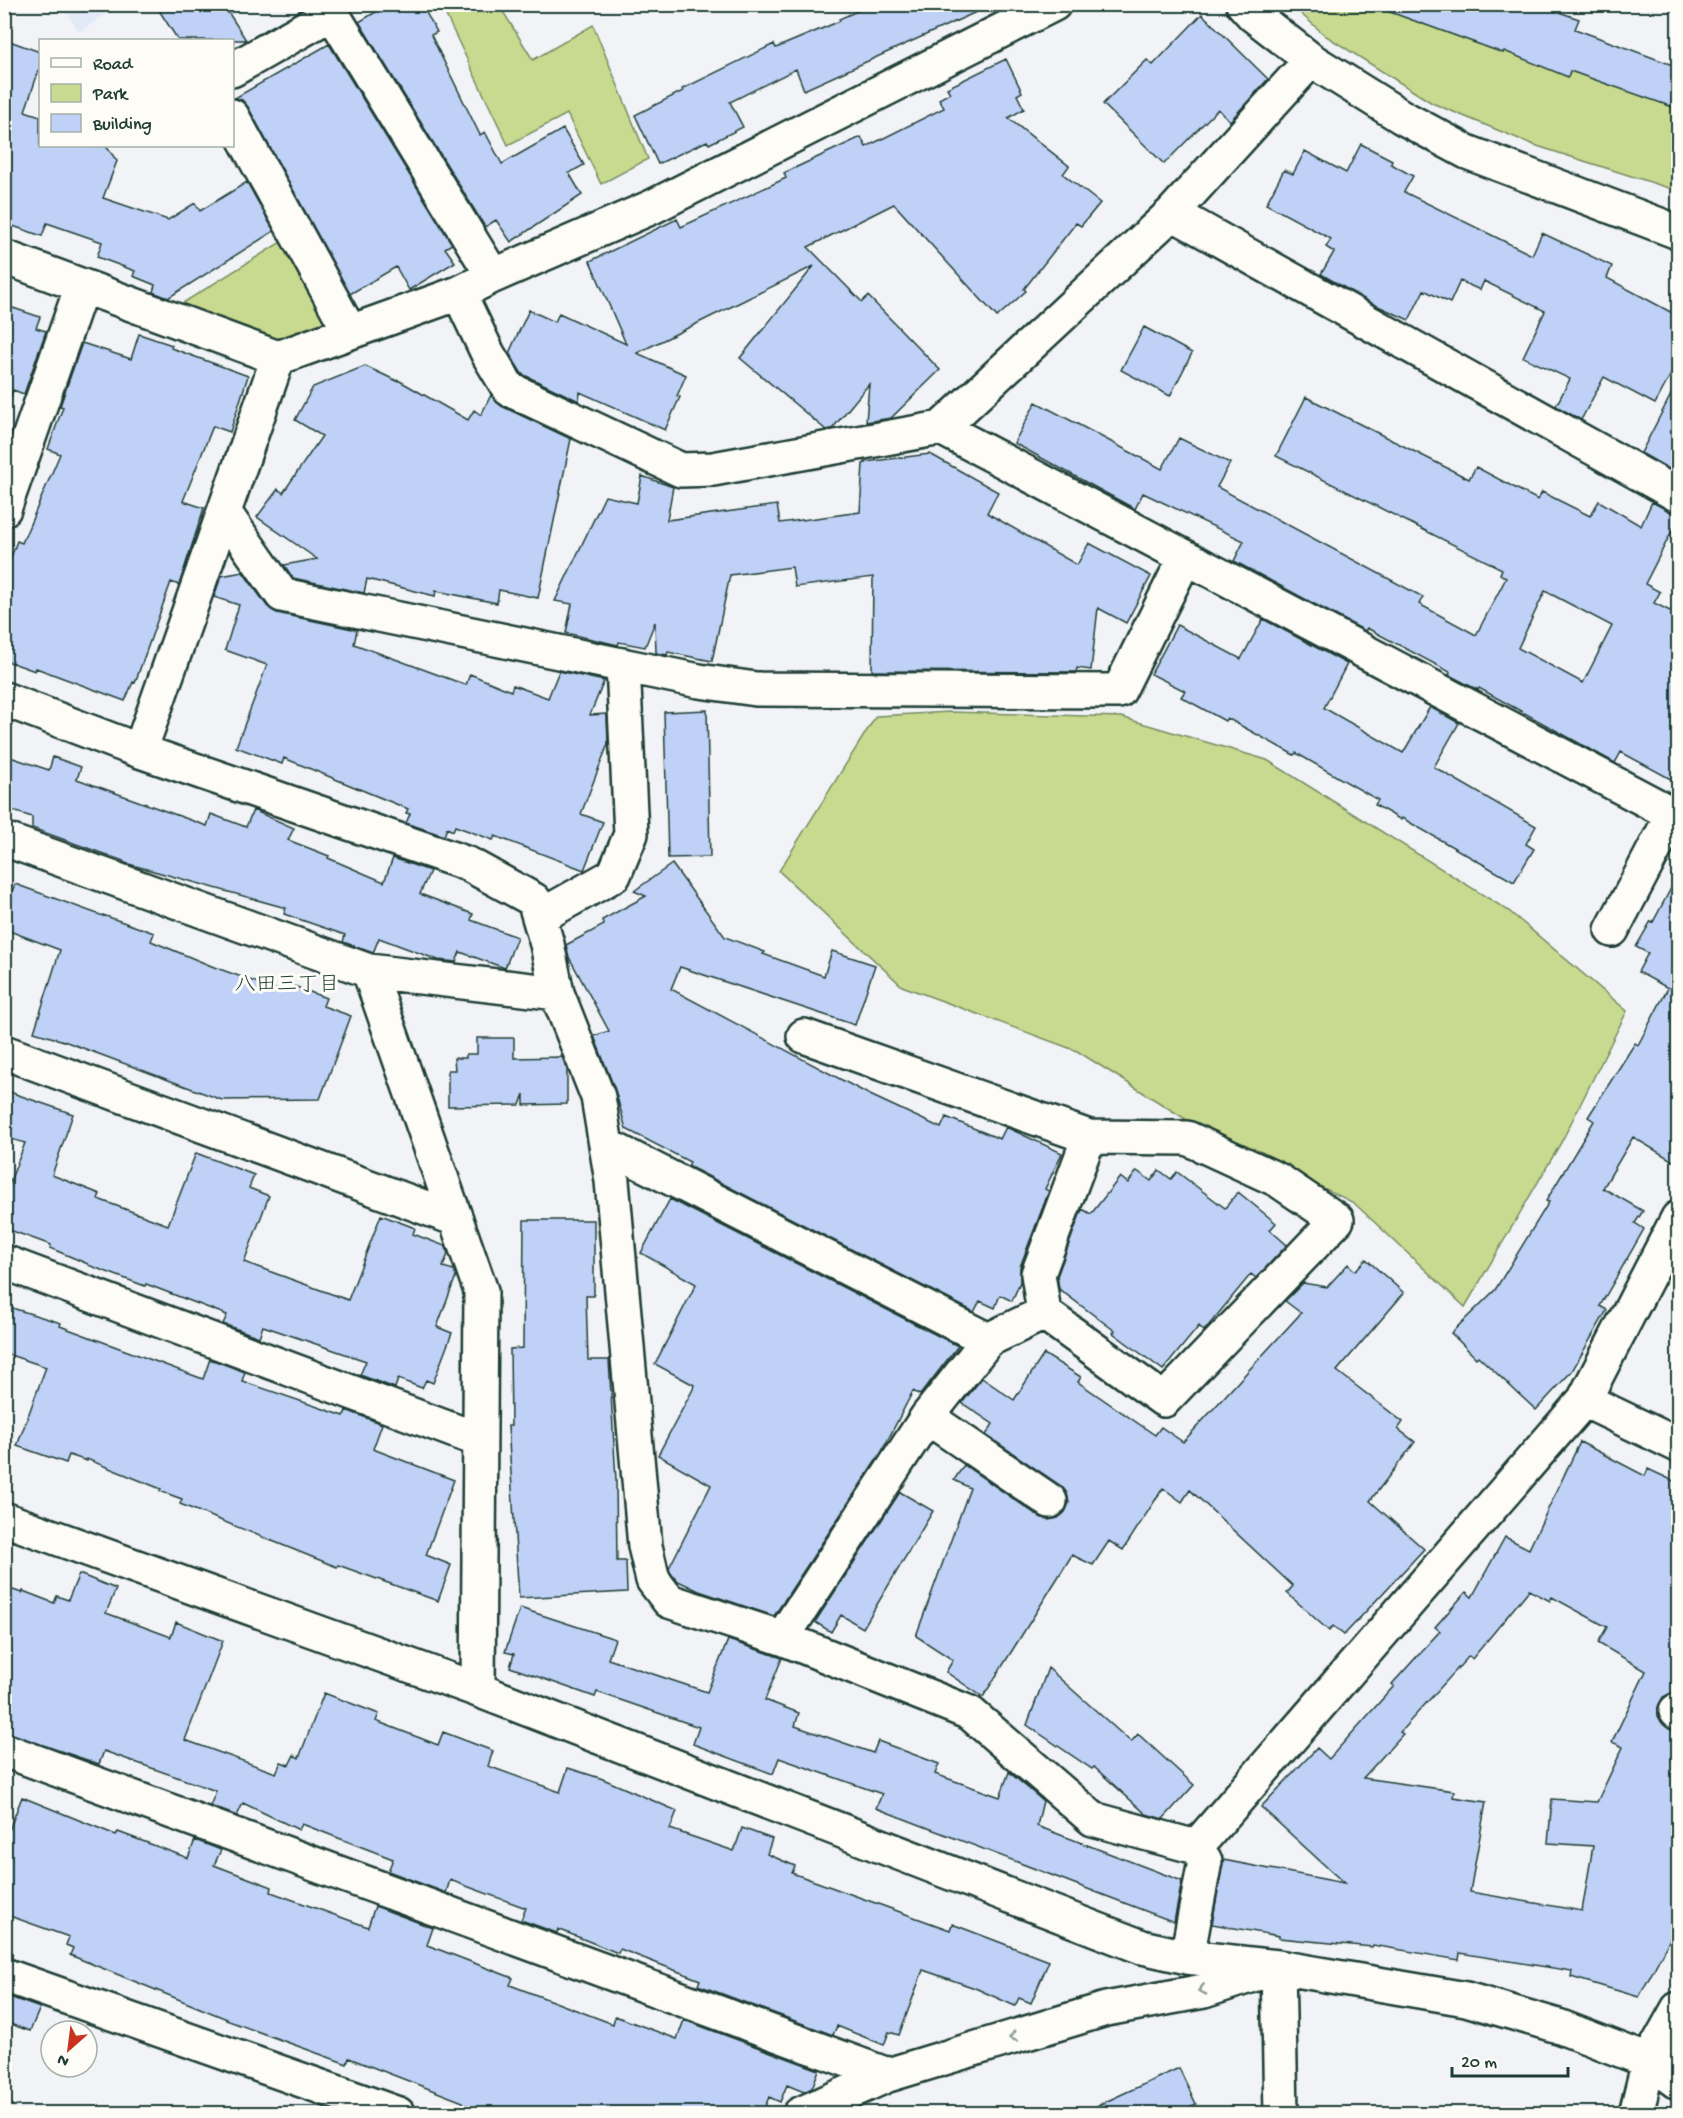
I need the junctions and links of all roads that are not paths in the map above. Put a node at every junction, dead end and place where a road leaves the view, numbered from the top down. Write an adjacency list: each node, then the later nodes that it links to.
1 (1054, 4): 9 (street)
2 (1243, 4): 3 (street)
3 (1311, 60): 6 (street); 7 (street)
4 (234, 69): 9 (street)
5 (234, 120): 12 (street)
6 (1172, 213): 14 (street); 15 (street)
7 (1678, 232)
8 (4, 257): 10 (street)
9 (493, 276): 11 (street)
10 (82, 286): 13 (street); 16 (street)
11 (459, 293): 12 (street); 14 (street)
12 (350, 332): 13 (street)
13 (278, 358): 17 (street)
14 (941, 428): 18 (street)
15 (1678, 495)
16 (4, 509)
17 (224, 512): 19 (street); 21 (street)
18 (1185, 558): 19 (street); 22 (street)
19 (623, 665): 24 (street)
20 (4, 699): 21 (street)
21 (140, 751): 24 (street)
22 (1676, 815): 25 (street)
23 (4, 839): 26 (street)
24 (539, 917): 27 (street)
25 (1612, 930)
26 (369, 971): 27 (street); 33 (street)
27 (557, 993): 31 (street)
28 (804, 1036): 30 (street)
29 (4, 1052): 33 (street)
30 (1089, 1137): 35 (street); 35 (street)
31 (606, 1144): 36 (street); 43 (street)
32 (1678, 1218): 37 (street)
33 (456, 1219): 39 (street)
34 (4, 1262): 39 (street)
35 (1044, 1313): 36 (street)
36 (988, 1340): 38 (street)
37 (1584, 1400): 40 (street); 46 (street)
38 (927, 1417): 41 (street); 43 (street)
39 (479, 1440): 44 (street)
40 (1678, 1445)
41 (1050, 1501)
42 (4, 1519): 44 (street)
43 (782, 1638): 46 (street)
44 (478, 1690): 47 (street)
45 (4, 1750): 52 (street)
46 (1196, 1847): 47 (street)
47 (1187, 1957): 48 (street)
48 (1278, 1967): 51 (street); 52 (street, one-way to 52); 56 (street)
49 (4, 1975): 54 (street)
50 (1678, 2009): 51 (street)
51 (1650, 2061): 53 (street); 57 (street)
52 (888, 2075): 55 (street)
53 (1678, 2082)
54 (398, 2114)
55 (800, 2114)
56 (1281, 2114)
57 (1636, 2114)

